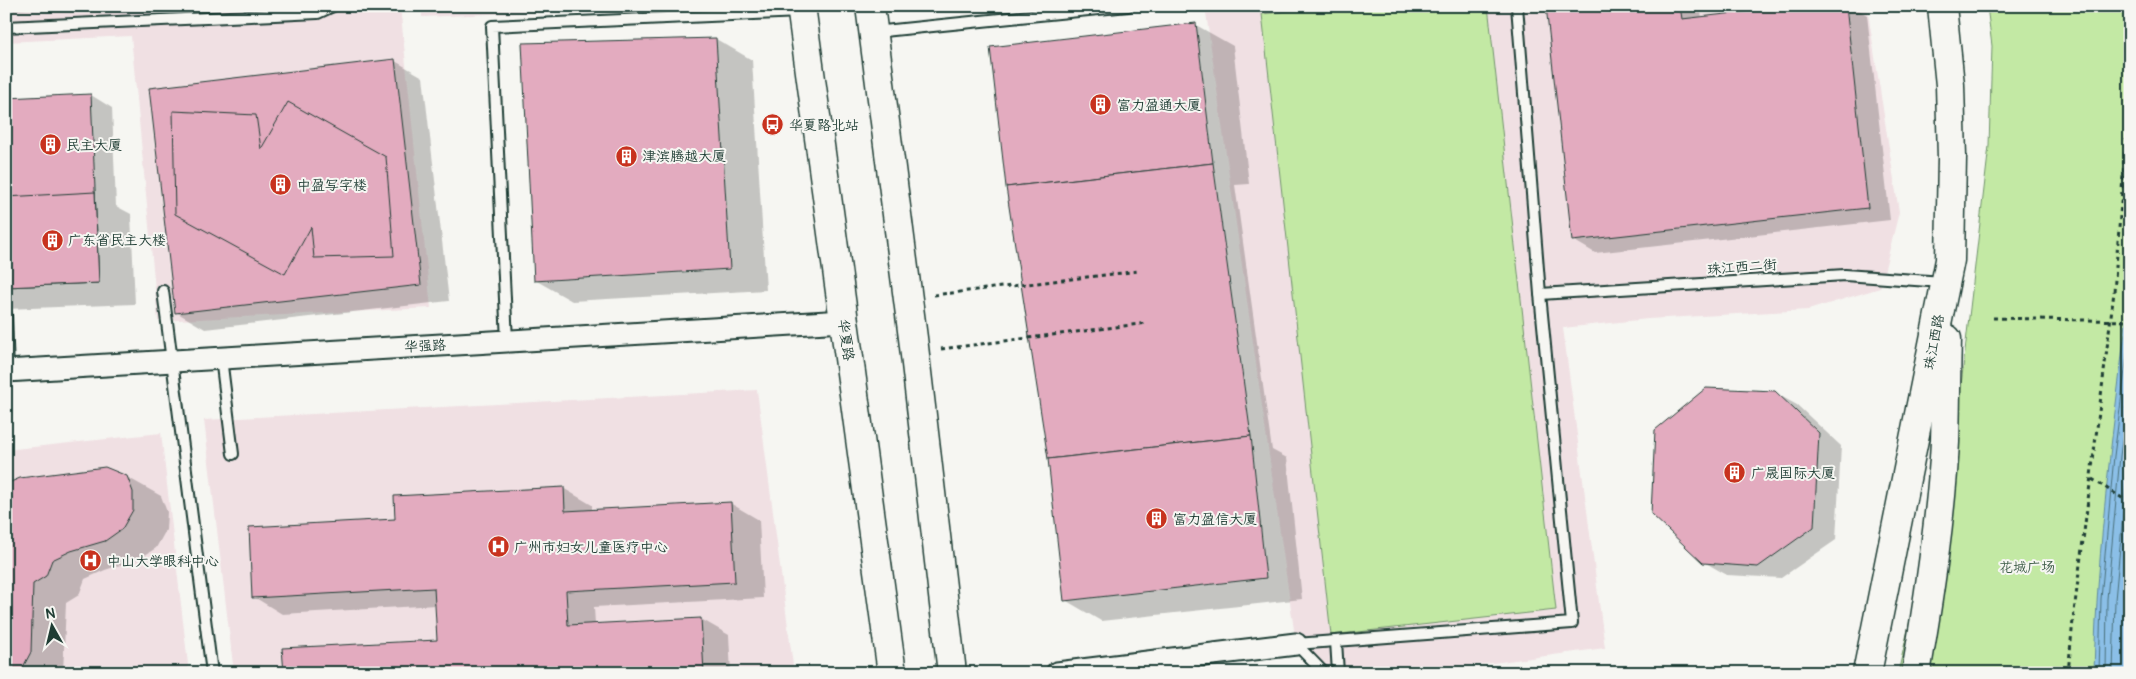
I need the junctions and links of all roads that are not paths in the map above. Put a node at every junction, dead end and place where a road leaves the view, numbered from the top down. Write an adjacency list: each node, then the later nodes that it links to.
1 (333, 6): 7 (lane)
2 (1128, 6): 6 (lane)
3 (1517, 6): 10 (lane)
4 (1942, 6): 8 (main road, 珠江西路)
5 (802, 9): 12 (main road, 华夏路); 13 (lane)
6 (872, 19): 22 (main road)
7 (6, 27)
8 (1947, 271): 10 (lane, 珠江西二街); 26 (main road, 珠江西路); 27 (main road)
9 (163, 291): 15 (lane)
10 (1540, 294): 18 (lane)
11 (6, 315): 16 (lane)
12 (844, 321): 13 (street, 华强路); 21 (main road, 华夏路)
13 (507, 341): 14 (street, 华强路)
14 (221, 358): 15 (street, 华强路); 17 (lane)
15 (172, 361): 16 (street, 华强路); 20 (lane)
16 (7, 371)
17 (233, 454)
18 (1336, 641): 19 (lane); 25 (lane)
19 (1296, 644): 23 (street); 24 (lane)
20 (212, 673)
21 (892, 673)
22 (952, 673)
23 (1058, 673)
24 (1324, 673)
25 (1338, 673)
26 (1867, 673)
27 (1916, 673)

